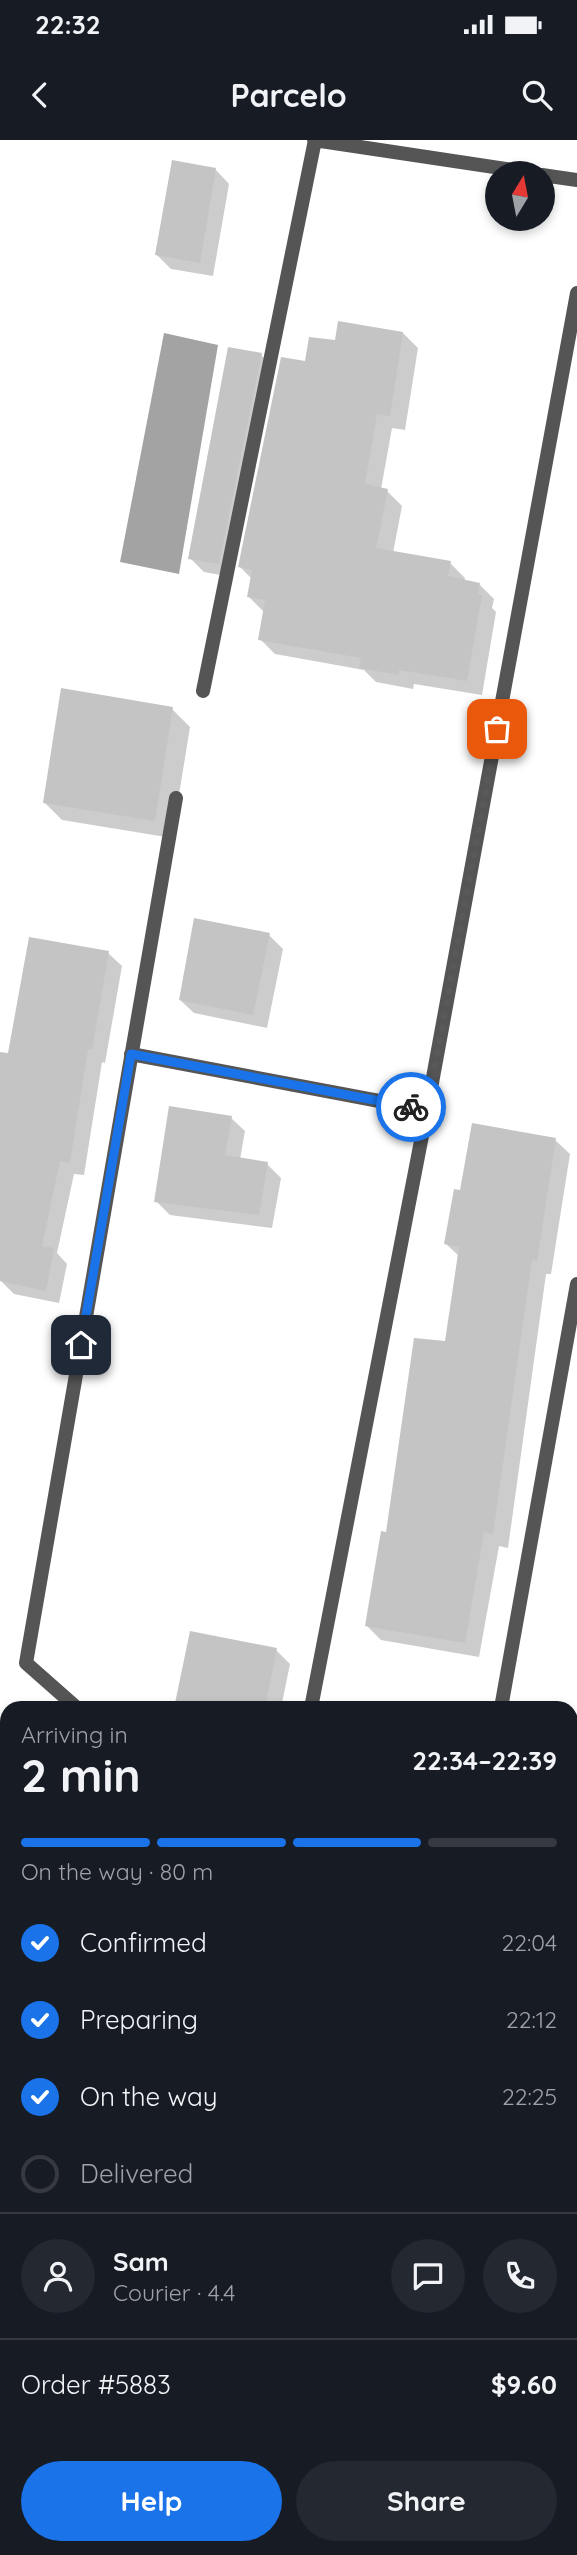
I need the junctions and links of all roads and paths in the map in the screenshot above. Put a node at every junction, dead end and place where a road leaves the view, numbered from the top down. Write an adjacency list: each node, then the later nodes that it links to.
1 (314, 140): 2 (street); 6 (street)
2 (485, 166)
3 (555, 177): 4 (street)
4 (577, 180)
5 (577, 293): 9 (street)
6 (203, 691)
7 (176, 798): 8 (street)
8 (131, 1054): 9 (street); 11 (street)
9 (427, 1111): 12 (street)
10 (577, 1284): 13 (street)
11 (69, 1701)
12 (312, 1701)
13 (502, 1701)

